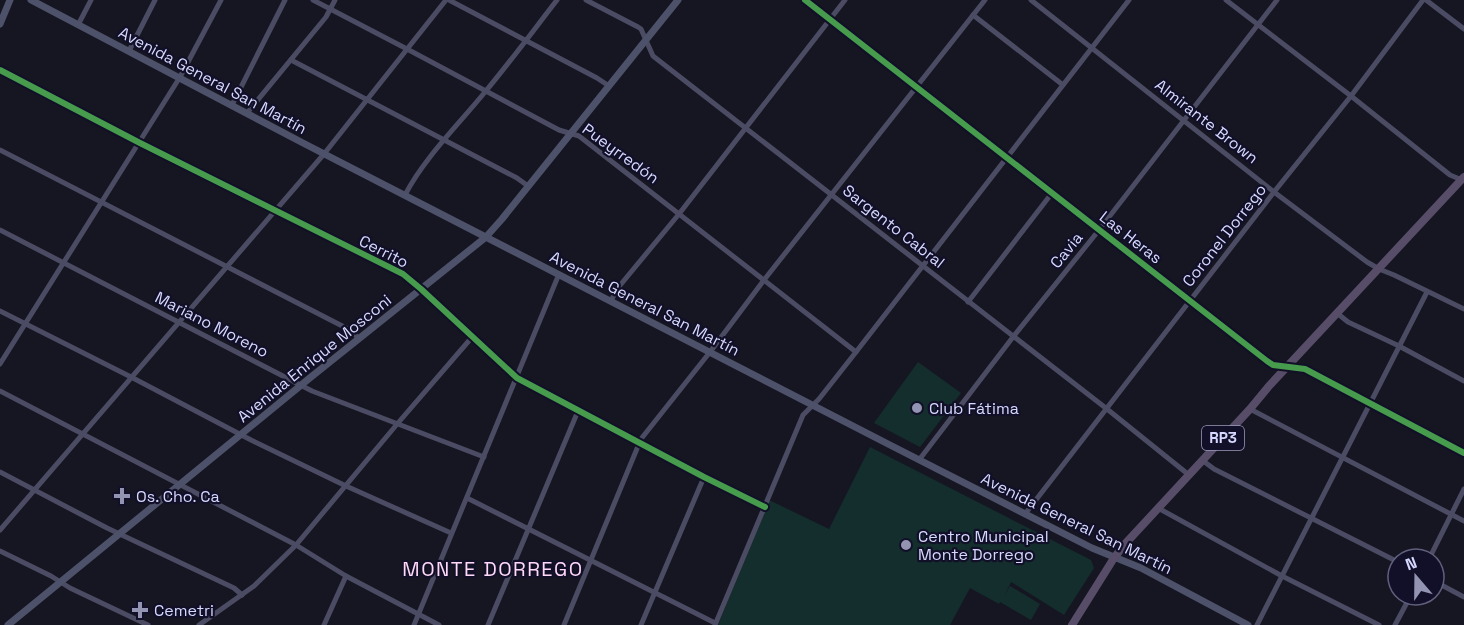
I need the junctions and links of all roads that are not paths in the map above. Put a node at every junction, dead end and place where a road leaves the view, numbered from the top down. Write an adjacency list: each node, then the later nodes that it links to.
1 (10, 0): 24 (main road)
2 (31, 0): 25 (main road, Avenida General San Martín)
3 (91, 0): 25 (street)
4 (155, 0): 32 (street)
5 (221, 0): 35 (street)
6 (285, 0): 42 (street)
7 (313, 0): 21 (street, Pueyrredón)
8 (335, 0): 21 (street)
9 (448, 0): 29 (street); 31 (street)
10 (557, 0): 29 (street)
11 (586, 0): 28 (street, Sargento Cabral)
12 (678, 0): 28 (main road, Avenida Enrique Mosconi)
13 (805, 0): 23 (street, Las Heras)
14 (845, 0): 23 (street)
15 (985, 0): 22 (street)
16 (1031, 0): 30 (street, Almirante Brown)
17 (1129, 0): 30 (street)
18 (1226, 0): 26 (street)
19 (1277, 0): 26 (street, Cavia)
20 (1424, 0): 27 (street); 40 (street, Coronel Dorrego)
21 (330, 9): 31 (street, Pueyrredón); 33 (street)
22 (973, 15): 36 (street); 38 (street)
23 (830, 19): 38 (street, Las Heras); 45 (street)
24 (0, 24)
25 (78, 25): 32 (main road, Avenida General San Martín)
26 (1258, 25): 40 (street); 44 (street, Cavia)
27 (1464, 29)
28 (646, 40): 37 (main road, Avenida Enrique Mosconi); 45 (street, Sargento Cabral)
29 (525, 41): 37 (street); 39 (street)
30 (1092, 48): 36 (street); 44 (street, Almirante Brown)
31 (407, 49): 39 (street, Pueyrredón); 41 (street)
32 (129, 51): 35 (main road, Avenida General San Martín)
33 (291, 60): 41 (street); 43 (street)
34 (0, 70): 48 (street, Cerrito)
35 (180, 78): 42 (main road, Avenida General San Martín); 48 (street)
36 (1063, 85): 51 (street)
37 (609, 86): 46 (main road, Avenida Enrique Mosconi)
38 (916, 86): 51 (street, Las Heras); 57 (street)
39 (486, 91): 46 (street, Pueyrredón); 47 (street)
40 (1351, 96): 52 (street); 54 (street, Coronel Dorrego)
41 (366, 100): 47 (street); 50 (street)
42 (232, 105): 43 (main road, Avenida General San Martín)
43 (247, 113): 50 (main road, Avenida General San Martín)
44 (1184, 120): 54 (street, Almirante Brown); 62 (street, Cavia)
45 (745, 128): 57 (street, Sargento Cabral); 60 (street)
46 (570, 133): 53 (main road, Avenida Enrique Mosconi); 60 (street, Pueyrredón)
47 (445, 140): 53 (street); 56 (street)
48 (140, 143): 58 (street); 59 (street, Cerrito)
49 (0, 150): 58 (street)
50 (324, 154): 56 (main road, Avenida General San Martín); 59 (street)
51 (1007, 157): 55 (street, Las Heras); 66 (street)
52 (1463, 179): 67 (highway, RP3)
53 (528, 186): 63 (main road, Avenida Enrique Mosconi)
54 (1274, 192): 67 (street, Almirante Brown); 73 (street, Coronel Dorrego)
55 (1052, 193): 62 (street, Las Heras); 74 (street)
56 (405, 195): 63 (main road, Avenida General San Martín)
57 (832, 195): 66 (street, Sargento Cabral); 69 (street)
58 (102, 203): 64 (street); 65 (street)
59 (274, 211): 65 (street); 70 (street, Cerrito)
60 (679, 214): 69 (street, Pueyrredón); 72 (street)
61 (0, 230): 64 (street, Mariano Moreno)
62 (1100, 230): 73 (street, Las Heras); 81 (street, Cavia)
63 (486, 237): 68 (main road, Avenida General San Martín); 70 (main road, Avenida Enrique Mosconi)
64 (63, 262): 78 (street, Mariano Moreno); 79 (street)
65 (227, 266): 78 (street); 82 (street)
66 (922, 266): 74 (street, Sargento Cabral); 85 (street)
67 (1379, 269): 71 (street, Almirante Brown); 77 (highway, RP3)
68 (560, 274): 72 (main road, Avenida General San Martín); 89 (street)
69 (764, 280): 84 (street); 85 (street, Pueyrredón)
70 (422, 289): 80 (street, Cerrito); 82 (main road, Avenida Enrique Mosconi)
71 (1427, 292): 75 (street, Almirante Brown); 83 (street)
72 (611, 300): 84 (main road, Avenida General San Martín)
73 (1191, 300): 87 (street, Las Heras); 95 (street, Coronel Dorrego)
74 (968, 302): 81 (street, Sargento Cabral)
75 (1464, 309)
76 (0, 310): 79 (street)
77 (1337, 313): 83 (street); 87 (highway, RP3)
78 (179, 322): 88 (street); 91 (street, Mariano Moreno)
79 (25, 323): 86 (street); 88 (street)
80 (473, 336): 89 (street, Cerrito); 98 (street)
81 (1013, 337): 95 (street, Sargento Cabral); 105 (street, Cavia)
82 (359, 339): 91 (main road, Avenida Enrique Mosconi)
83 (1400, 346): 90 (street); 93 (street)
84 (710, 352): 94 (main road, Avenida General San Martín); 101 (street)
85 (856, 352): 94 (street)
86 (0, 364)
87 (1287, 367): 93 (street, Las Heras); 96 (highway, RP3)
88 (131, 376): 99 (street); 100 (street)
89 (517, 378): 97 (street, Cerrito); 103 (street)
90 (1464, 381)
91 (301, 385): 98 (street, Mariano Moreno); 100 (main road, Avenida Enrique Mosconi)
92 (0, 391): 99 (street)
93 (1371, 403): 102 (street, Las Heras); 104 (street)
94 (812, 405): 105 (main road, Avenida General San Martín); 115 (street)
95 (1107, 409): 108 (street, Sargento Cabral); 117 (street, Coronel Dorrego)
96 (1250, 409): 104 (street); 106 (highway, RP3)
97 (578, 411): 101 (street, Cerrito); 121 (street)
98 (398, 423): 103 (street, Mariano Moreno); 111 (street)
99 (84, 434): 110 (street); 113 (street)
100 (241, 435): 110 (main road, Avenida Enrique Mosconi); 111 (street)
101 (639, 443): 109 (street, Cerrito); 130 (street)
102 (1464, 453)
103 (484, 457): 114 (street)
104 (1343, 458): 118 (street); 119 (street)
105 (919, 460): 117 (main road, Avenida General San Martín)
106 (1202, 460): 108 (highway, RP3); 119 (street)
107 (0, 472): 113 (street)
108 (1189, 475): 116 (highway, RP3)
109 (704, 477): 115 (street, Cerrito); 135 (street)
110 (180, 484): 123 (main road, Avenida Enrique Mosconi); 125 (street)
111 (346, 486): 124 (street); 125 (street)
112 (1464, 489): 118 (street)
113 (34, 490): 122 (street); 123 (street)
114 (467, 498): 121 (street); 124 (street)
115 (765, 507): 140 (street)
116 (1158, 508): 129 (highway, RP3); 132 (street)
117 (1025, 514): 129 (main road, Avenida General San Martín)
118 (1451, 515): 120 (street); 126 (street)
119 (1311, 519): 128 (street); 132 (street)
120 (1464, 521)
121 (528, 529): 130 (street); 147 (street)
122 (0, 530)
123 (120, 533): 133 (main road, Avenida Enrique Mosconi); 136 (street)
124 (451, 533): 139 (street)
125 (296, 545): 131 (street); 136 (street)
126 (1435, 547)
127 (0, 551): 133 (street)
128 (1386, 556)
129 (1114, 558): 150 (highway, RP3); 151 (main road, Avenida General San Martín)
130 (591, 561): 135 (street); 148 (street)
131 (346, 576): 139 (street); 144 (street)
132 (1282, 576): 152 (street); 153 (street)
133 (60, 582): 141 (main road, Avenida Enrique Mosconi); 142 (street)
134 (1446, 587): 137 (street)
135 (654, 593): 140 (street); 149 (street)
136 (242, 595): 143 (street)
137 (1464, 597)
138 (1405, 607): 154 (street)
139 (418, 614): 145 (street); 146 (street)
140 (715, 624)
141 (8, 625)
142 (148, 625)
143 (199, 625)
144 (324, 625)
145 (414, 625)
146 (439, 625)
147 (488, 625)
148 (564, 625)
149 (641, 625)
150 (1071, 625)
151 (1248, 625)
152 (1257, 625)
153 (1380, 625)
154 (1395, 625)

